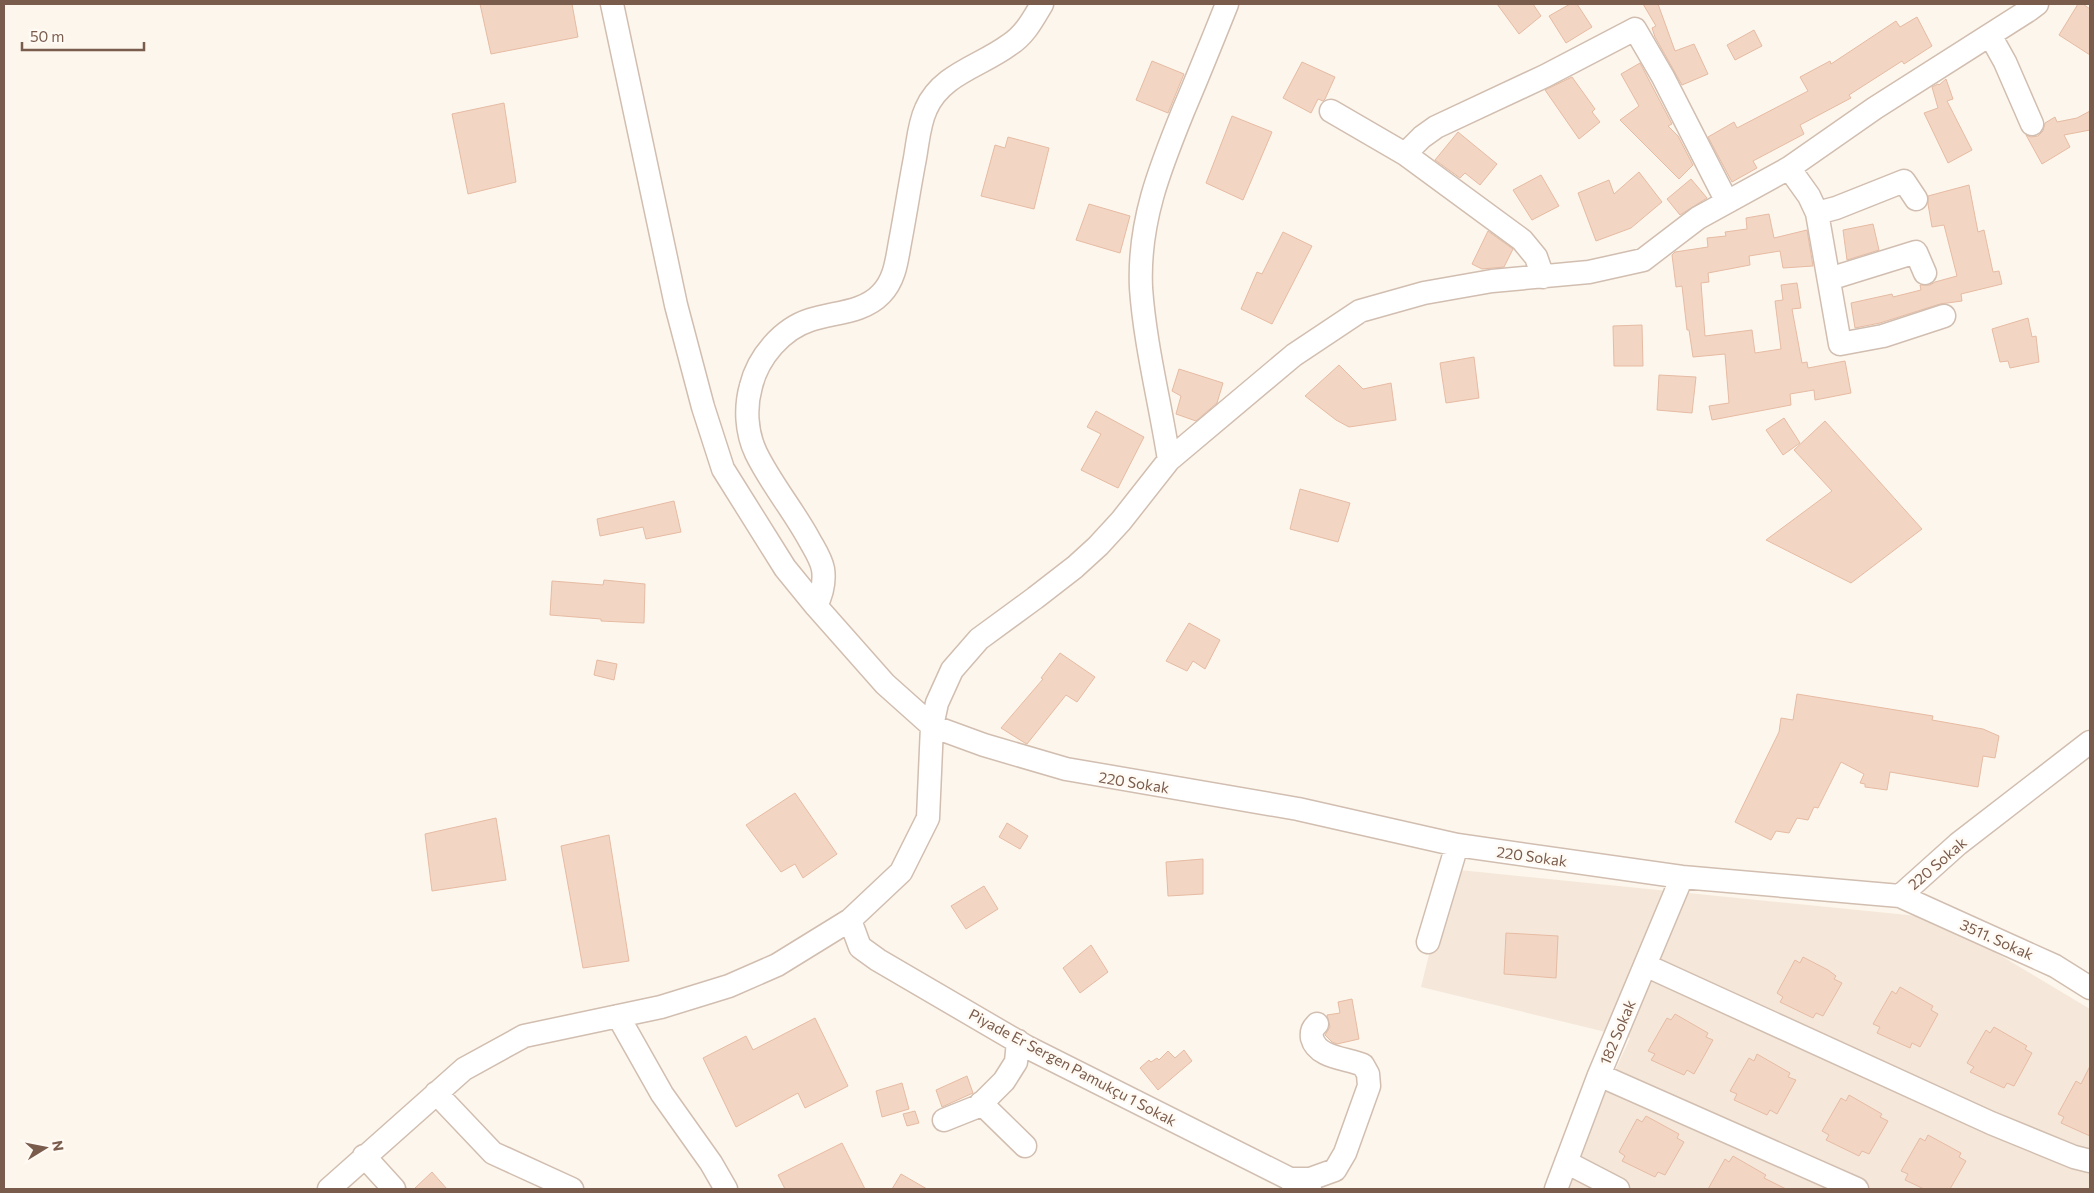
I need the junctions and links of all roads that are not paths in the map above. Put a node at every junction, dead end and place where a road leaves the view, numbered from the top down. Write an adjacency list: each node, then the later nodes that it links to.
1 (612, 4): 18 (street)
2 (1042, 4): 18 (street)
3 (1227, 4): 17 (street)
4 (2037, 4): 5 (street)
5 (1990, 35): 7 (street); 9 (street)
6 (1331, 111): 8 (street)
7 (2032, 124)
8 (1405, 154): 11 (street); 14 (street)
9 (1789, 168): 11 (street); 12 (street)
10 (1916, 199): 12 (street)
11 (1727, 202): 14 (street)
12 (1817, 213): 15 (street)
13 (1925, 273): 15 (street)
14 (1542, 277): 17 (street)
15 (1829, 280): 16 (street)
16 (1944, 316)
17 (1168, 460): 19 (street)
18 (816, 606): 19 (street)
19 (932, 726): 21 (street, 220 Sokak); 24 (street)
20 (2090, 742): 23 (street, 220 Sokak)
21 (1457, 845): 22 (street, 220 Sokak); 25 (street)
22 (1682, 877): 23 (street, 220 Sokak); 26 (street, 182 Sokak)
23 (1900, 896): 27 (street, 3511. Sokak)
24 (850, 920): 28 (street); 30 (street, Piyade Er Sergen Pamukçu 1 Sokak)
25 (1428, 942)
26 (1645, 965): 31 (street, 182 Sokak); 37 (street)
27 (2090, 988)
28 (618, 1016): 32 (street); 43 (street)
29 (1317, 1024): 39 (street)
30 (1018, 1041): 33 (street); 39 (street, Piyade Er Sergen Pamukçu 1 Sokak)
31 (1599, 1074): 38 (street, 182 Sokak); 47 (street)
32 (436, 1094): 36 (street); 42 (street)
33 (981, 1102): 34 (street); 35 (street)
34 (944, 1120)
35 (1025, 1146)
36 (364, 1156): 40 (street); 41 (street)
37 (2090, 1161)
38 (1566, 1162): 45 (street, 182 Sokak); 46 (street)
39 (1289, 1179): 44 (street, Piyade Er Sergen Pamukçu 1 Sokak)
40 (329, 1189)
41 (394, 1189)
42 (572, 1189)
43 (726, 1189)
44 (1310, 1189)
45 (1556, 1189)
46 (1618, 1189)
47 (1857, 1189)

